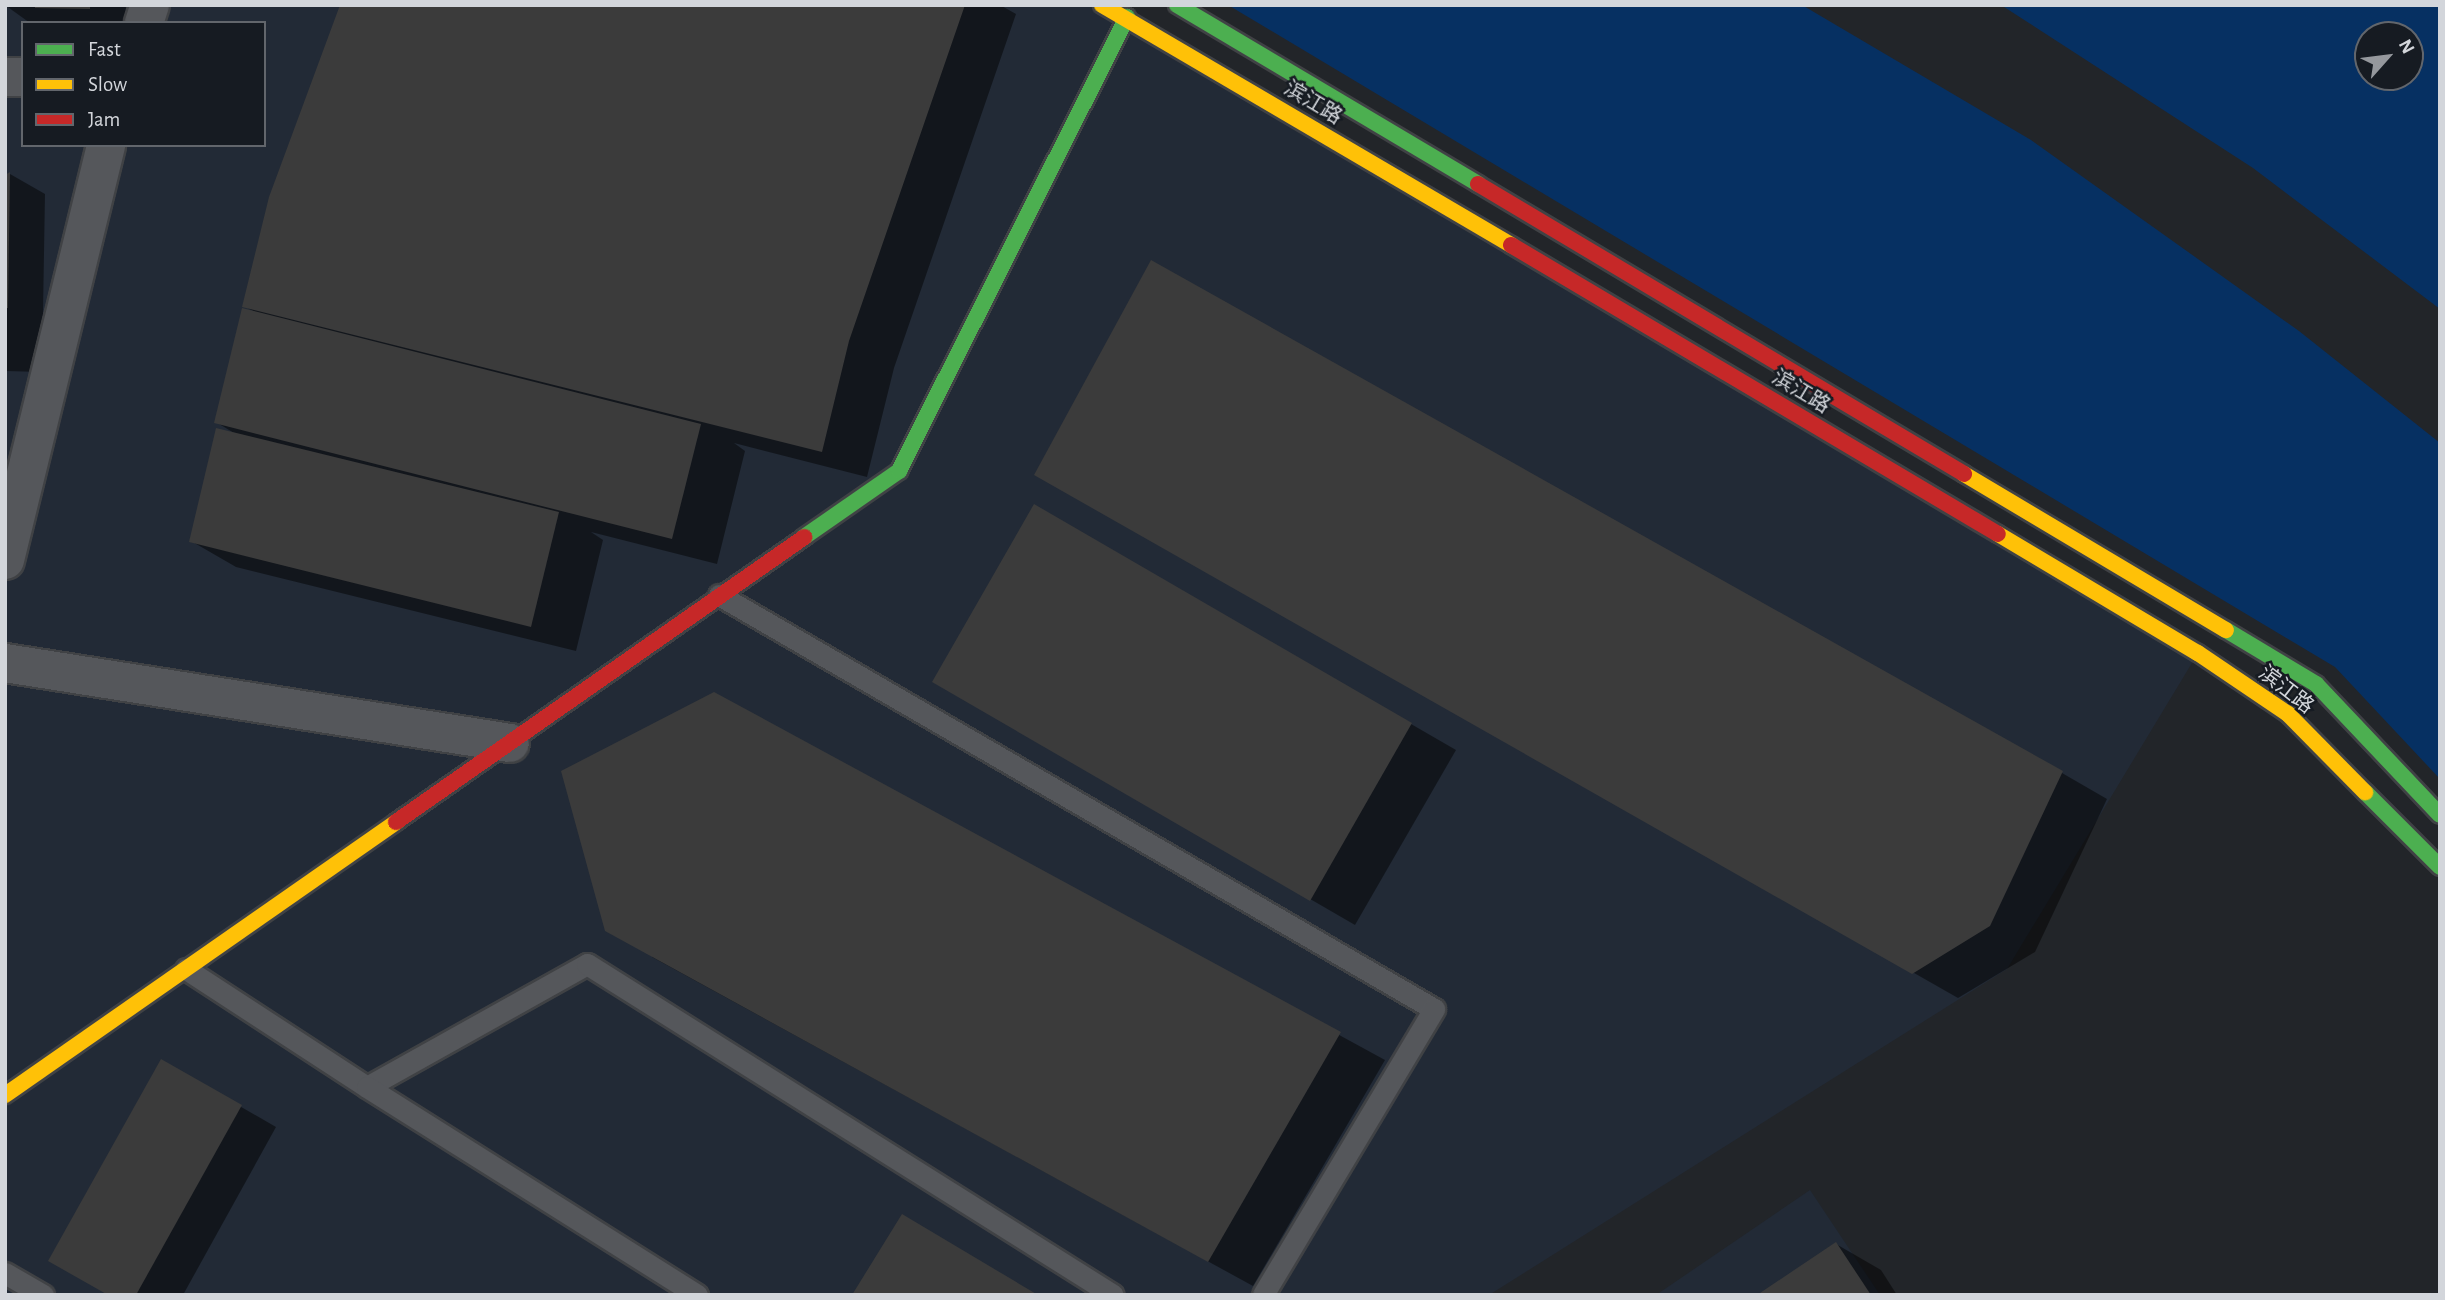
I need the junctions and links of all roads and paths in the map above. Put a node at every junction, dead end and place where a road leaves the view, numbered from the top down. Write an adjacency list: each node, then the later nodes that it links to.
1 (1102, 5): 3 (street, 滨江路)
2 (1177, 5): 9 (street)
3 (1127, 17): 6 (street); 10 (street, 滨江路)
4 (106, 147): 5 (street)
5 (5, 560)
6 (719, 595): 8 (street); 18 (lane)
7 (5, 663): 8 (street)
8 (510, 743): 11 (street)
9 (2440, 815)
10 (2440, 867)
11 (186, 969): 12 (lane); 13 (street)
12 (367, 1087): 16 (lane); 17 (lane)
13 (5, 1095)
14 (5, 1273): 15 (lane)
15 (43, 1295)
16 (697, 1295)
17 (1113, 1295)
18 (1263, 1295)

